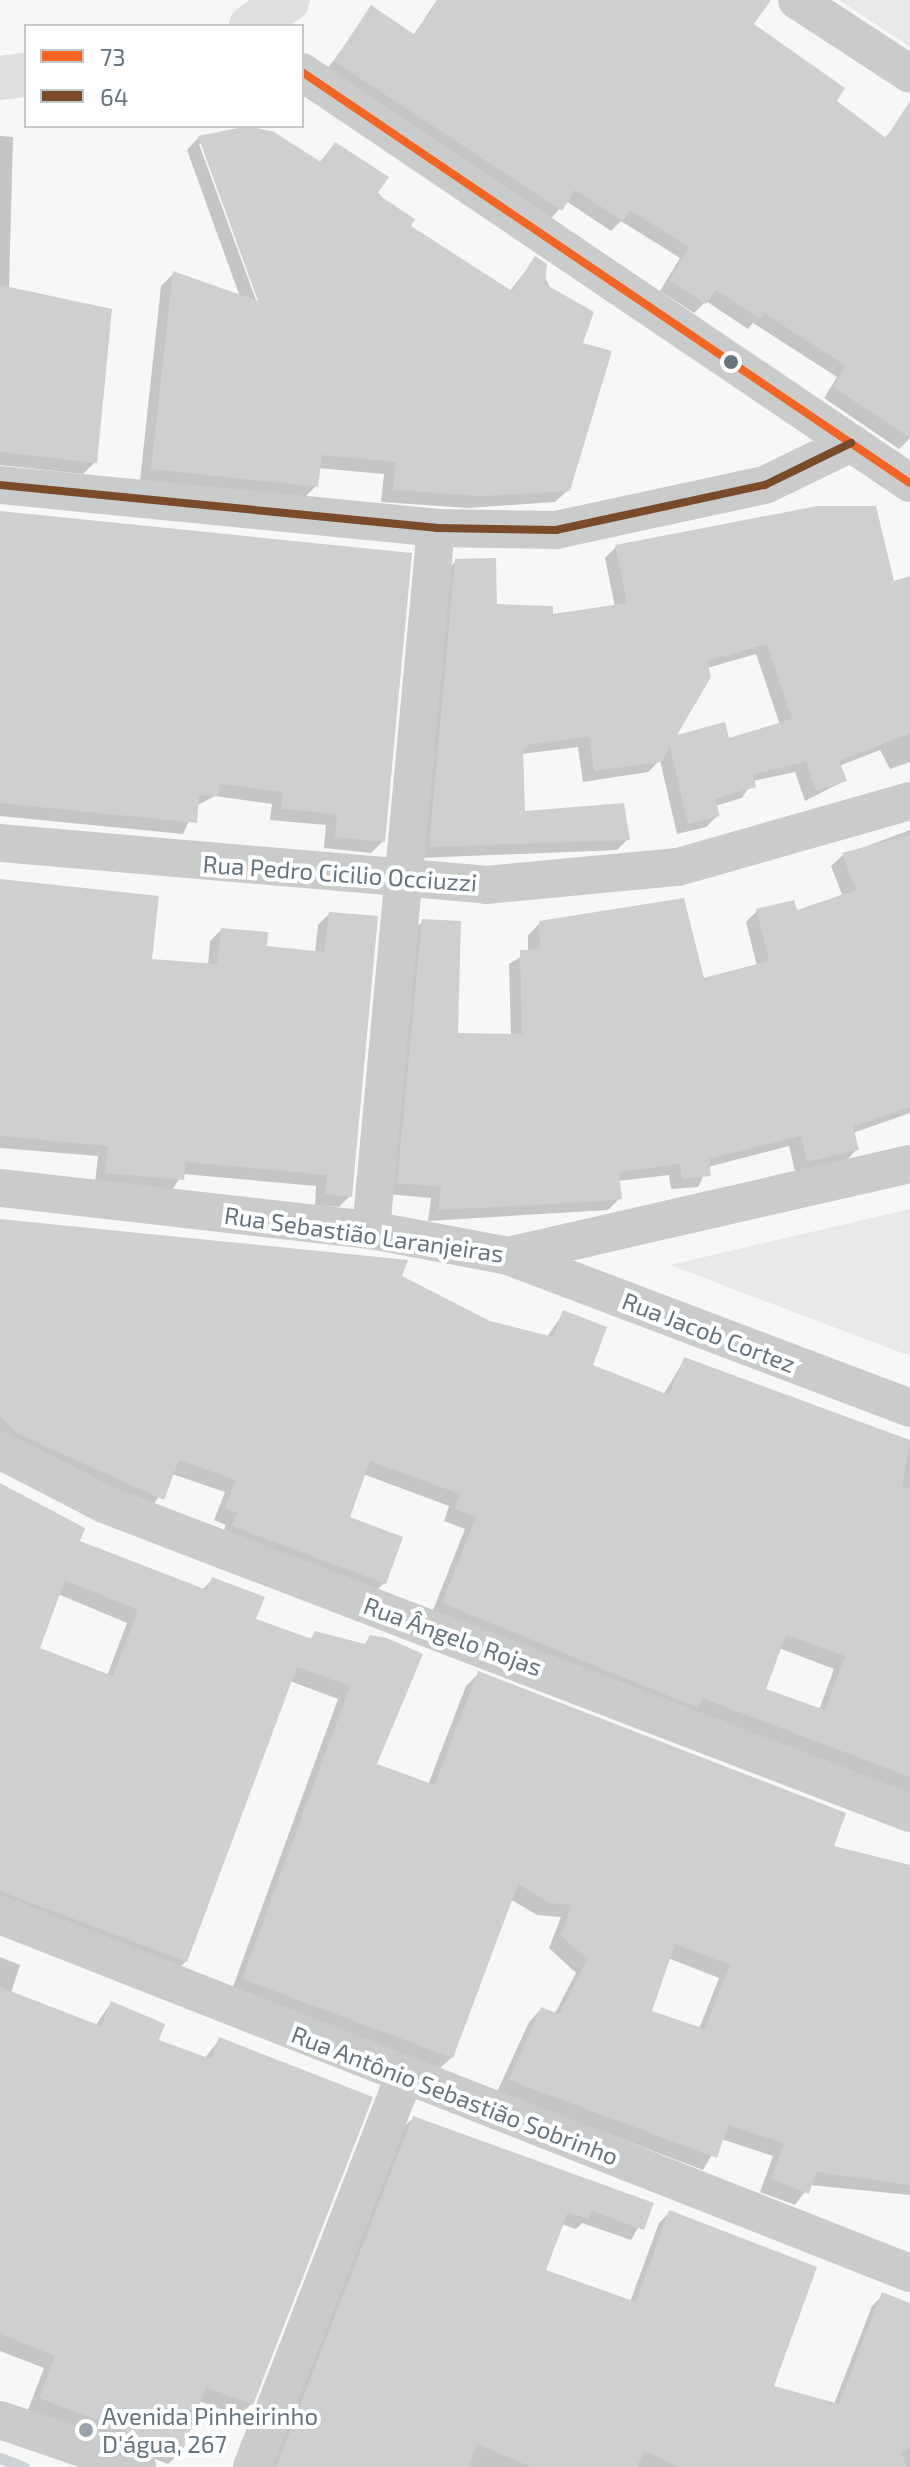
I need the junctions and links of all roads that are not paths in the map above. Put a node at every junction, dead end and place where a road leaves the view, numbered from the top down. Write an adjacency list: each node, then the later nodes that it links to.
1 (288, 0): 3 (main road)
2 (797, 0): 5 (street)
3 (254, 24)
4 (304, 73): 8 (street)
5 (910, 74)
6 (24, 75): 7 (main road)
7 (0, 78)
8 (851, 443): 9 (street); 11 (street)
9 (910, 483)
10 (0, 485): 11 (street)
11 (436, 528): 14 (street)
12 (910, 801): 14 (street, Rua Pedro Cicilio Occiuzzi)
13 (0, 843): 14 (street, Rua Pedro Cicilio Occiuzzi)
14 (403, 882): 17 (street)
15 (910, 1164): 18 (street, Rua Sebastião Laranjeiras)
16 (0, 1188): 17 (street, Rua Sebastião Laranjeiras)
17 (371, 1230): 18 (street, Rua Sebastião Laranjeiras)
18 (508, 1256): 19 (street, Rua Jacob Cortez)
19 (910, 1408)
20 (0, 1450): 21 (street, Rua Ângelo Rojas)
21 (910, 1813)
22 (0, 1915): 23 (street, Rua Antônio Sebastião Sobrinho)
23 (405, 2075): 24 (street, Rua Antônio Sebastião Sobrinho); 27 (street)
24 (910, 2273)
25 (0, 2420): 26 (street)
26 (137, 2467)
27 (252, 2467)

